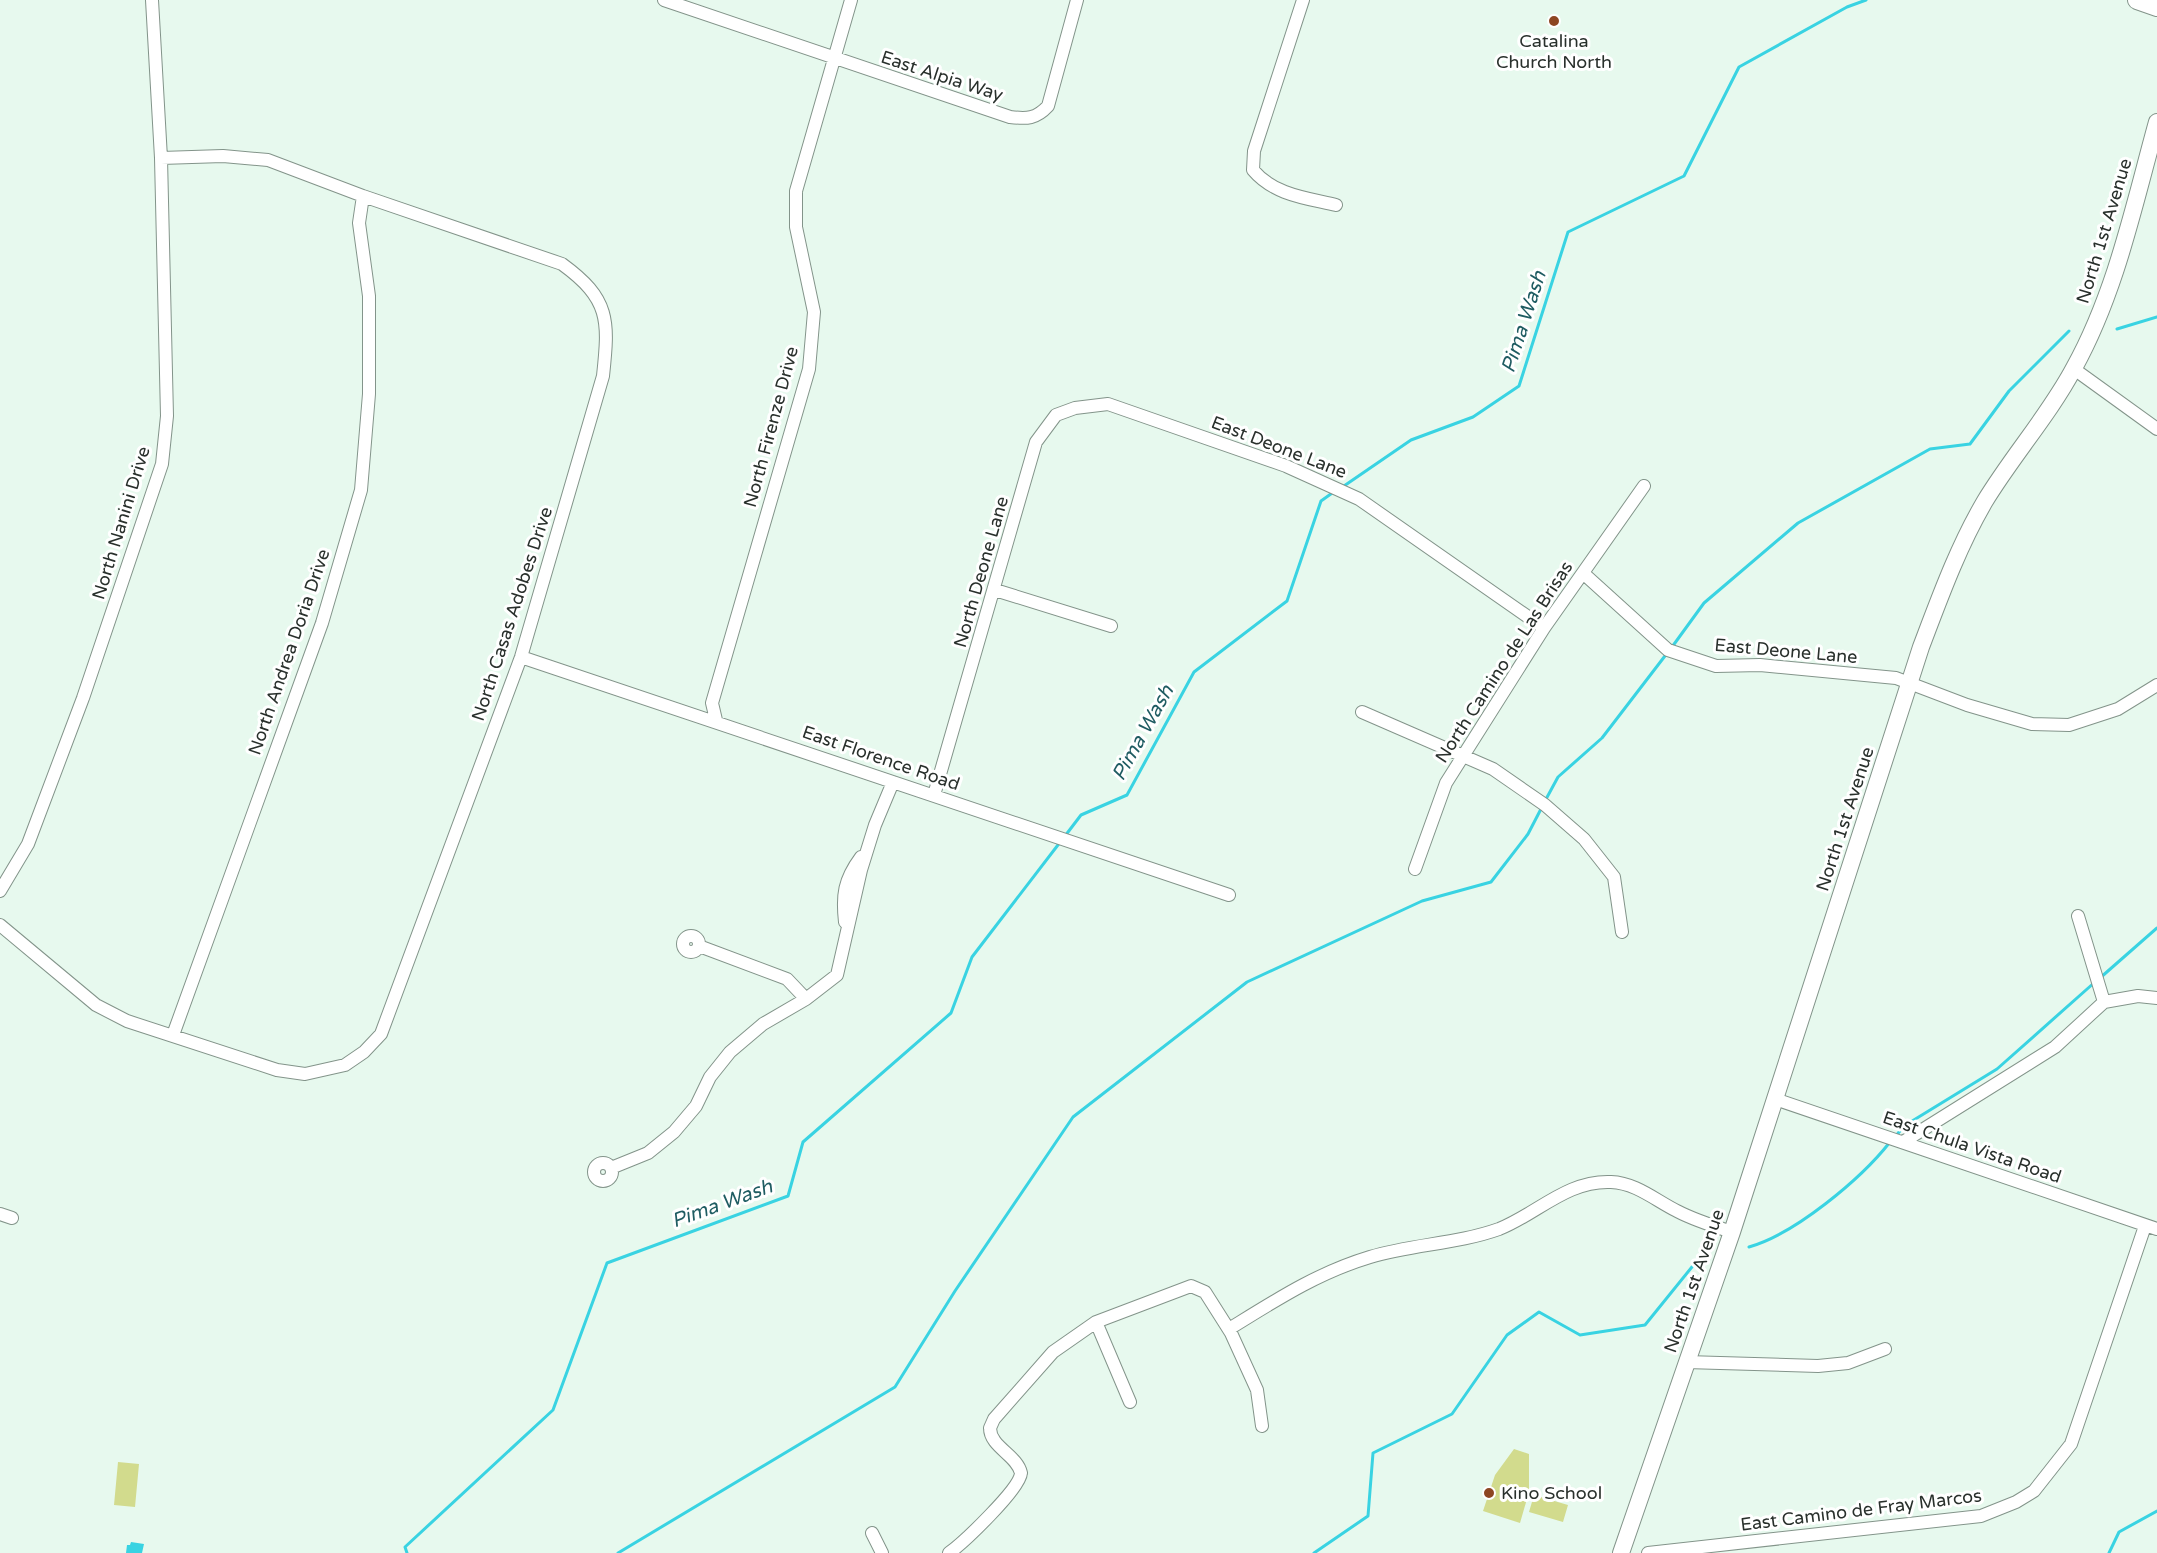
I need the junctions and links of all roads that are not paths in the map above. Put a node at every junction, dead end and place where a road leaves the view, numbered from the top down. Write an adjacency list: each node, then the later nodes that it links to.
1 (152, 0): 10 (street, North Nanini Drive)
2 (664, 0): 8 (street, East Alpia Way)
3 (851, 0): 8 (street, North Firenze Drive)
4 (1077, 0): 8 (street, East Alpia Way)
5 (1303, 0): 12 (street)
6 (2137, 0): 7 (main road)
7 (2157, 7)
8 (835, 59): 25 (street, North Firenze Drive)
9 (2157, 122): 13 (main road, North 1st Avenue)
10 (161, 158): 11 (street, North Casas Adobes Drive); 30 (street, North Nanini Drive)
11 (363, 196): 21 (street, North Casas Adobes Drive); 39 (street, North Andrea Doria Drive)
12 (1336, 205)
13 (2074, 369): 15 (street); 22 (main road, North 1st Avenue)
14 (1108, 404): 18 (street, North Deone Lane); 20 (street, East Deone Lane)
15 (2157, 429)
16 (1644, 486): 17 (street, North Camino de Las Brisas)
17 (1583, 573): 20 (street, North Camino de Las Brisas); 22 (street, East Deone Lane)
18 (995, 590): 19 (street); 28 (street, North Deone Lane)
19 (1111, 626)
20 (1544, 628): 26 (street, North Camino de Las Brisas)
21 (521, 657): 25 (street, East Florence Road); 39 (street, North Casas Adobes Drive)
22 (1910, 682): 23 (street, East Deone Lane); 40 (main road, North 1st Avenue)
23 (2157, 685)
24 (1362, 712): 26 (street)
25 (716, 720): 27 (street, East Florence Road)
26 (1464, 754): 29 (street, North Camino de Las Brisas); 34 (street)
27 (893, 783): 28 (street, East Florence Road); 37 (street)
28 (934, 795): 31 (street, East Florence Road)
29 (1415, 869)
30 (0, 891)
31 (1229, 894)
32 (2078, 916): 38 (street)
33 (0, 925): 39 (street, North Casas Adobes Drive)
34 (1622, 932)
35 (699, 946): 37 (street)
36 (2157, 998): 38 (street)
37 (806, 999): 42 (street)
38 (2104, 1002): 41 (street)
39 (173, 1035)
40 (1775, 1099): 41 (street, East Chula Vista Road); 44 (main road, North 1st Avenue)
41 (1904, 1142): 43 (street, East Chula Vista Road)
42 (611, 1168)
43 (2151, 1228): 55 (street, East Camino de Fray Marcos)
44 (1732, 1232): 46 (street); 48 (main road, North 1st Avenue)
45 (1096, 1322): 46 (street); 49 (street); 53 (street)
46 (1229, 1329): 50 (street)
47 (1885, 1349): 48 (street)
48 (1686, 1362): 54 (main road, North 1st Avenue)
49 (1130, 1401)
50 (1262, 1426)
51 (872, 1533): 52 (street)
52 (882, 1553)
53 (949, 1553)
54 (1621, 1553)
55 (1648, 1553)

